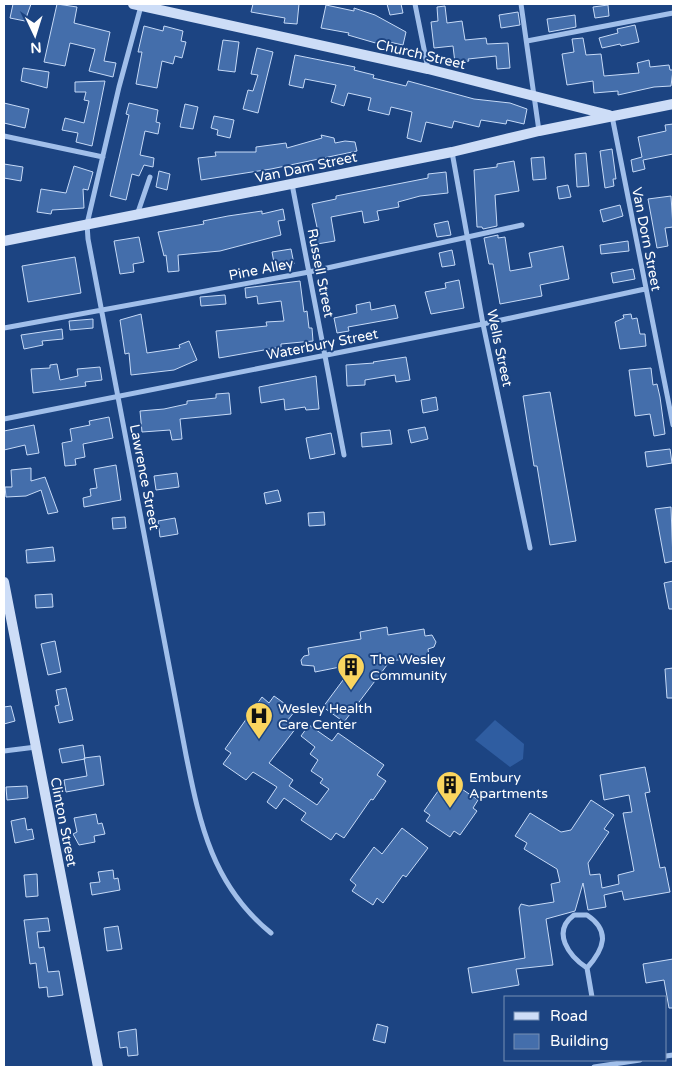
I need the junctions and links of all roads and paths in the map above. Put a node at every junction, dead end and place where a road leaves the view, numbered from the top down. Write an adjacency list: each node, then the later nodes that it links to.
1 (415, 4): 7 (street)
2 (521, 4): 6 (street)
3 (137, 5): 4 (main road, Church Street); 14 (street, Lawrence Street)
4 (164, 8): 7 (main road, Church Street)
5 (673, 13): 6 (street)
6 (527, 41): 8 (street)
7 (428, 69): 8 (main road, Church Street)
8 (535, 95): 10 (main road, Church Street); 11 (street)
9 (673, 104): 10 (main road, Church Street)
10 (612, 115): 11 (main road, Van Dam Street); 23 (street, Van Dorn Street)
11 (539, 131): 13 (main road, Van Dam Street)
12 (4, 136): 14 (street)
13 (452, 152): 16 (main road, Van Dam Street); 20 (street, Wells Street)
14 (103, 157): 18 (street, Lawrence Street)
15 (150, 177): 17 (street)
16 (292, 184): 17 (main road, Van Dam Street); 22 (street, Russell Street)
17 (137, 215): 18 (main road, Van Dam Street)
18 (86, 224): 21 (main road, Van Dam Street); 24 (street, Lawrence Street)
19 (522, 225): 20 (street, Pine Alley)
20 (467, 236): 22 (street, Pine Alley); 25 (street, Wells Street)
21 (4, 241)
22 (309, 272): 24 (street, Pine Alley); 27 (street, Russell Street)
23 (645, 289): 25 (street, Waterbury Street); 29 (street, Van Dorn Street)
24 (100, 310): 26 (street, Pine Alley); 28 (street, Lawrence Street)
25 (483, 324): 27 (street, Waterbury Street); 33 (street, Wells Street)
26 (4, 328)
27 (326, 354): 28 (street, Waterbury Street); 32 (street, Russell Street)
28 (119, 396): 30 (street, Waterbury Street); 37 (street, Lawrence Street)
29 (671, 398): 31 (street, Van Dorn Street)
30 (4, 419)
31 (673, 425)
32 (344, 456)
33 (530, 548)
34 (4, 582): 35 (main road, Clinton Street)
35 (36, 747): 36 (street); 42 (main road, Clinton Street)
36 (4, 751)
37 (271, 933)
38 (587, 968): 38 (street); 39 (street)
39 (592, 996)
40 (623, 1061): 41 (street)
41 (606, 1062): 43 (street)
42 (98, 1067)
43 (594, 1067)

